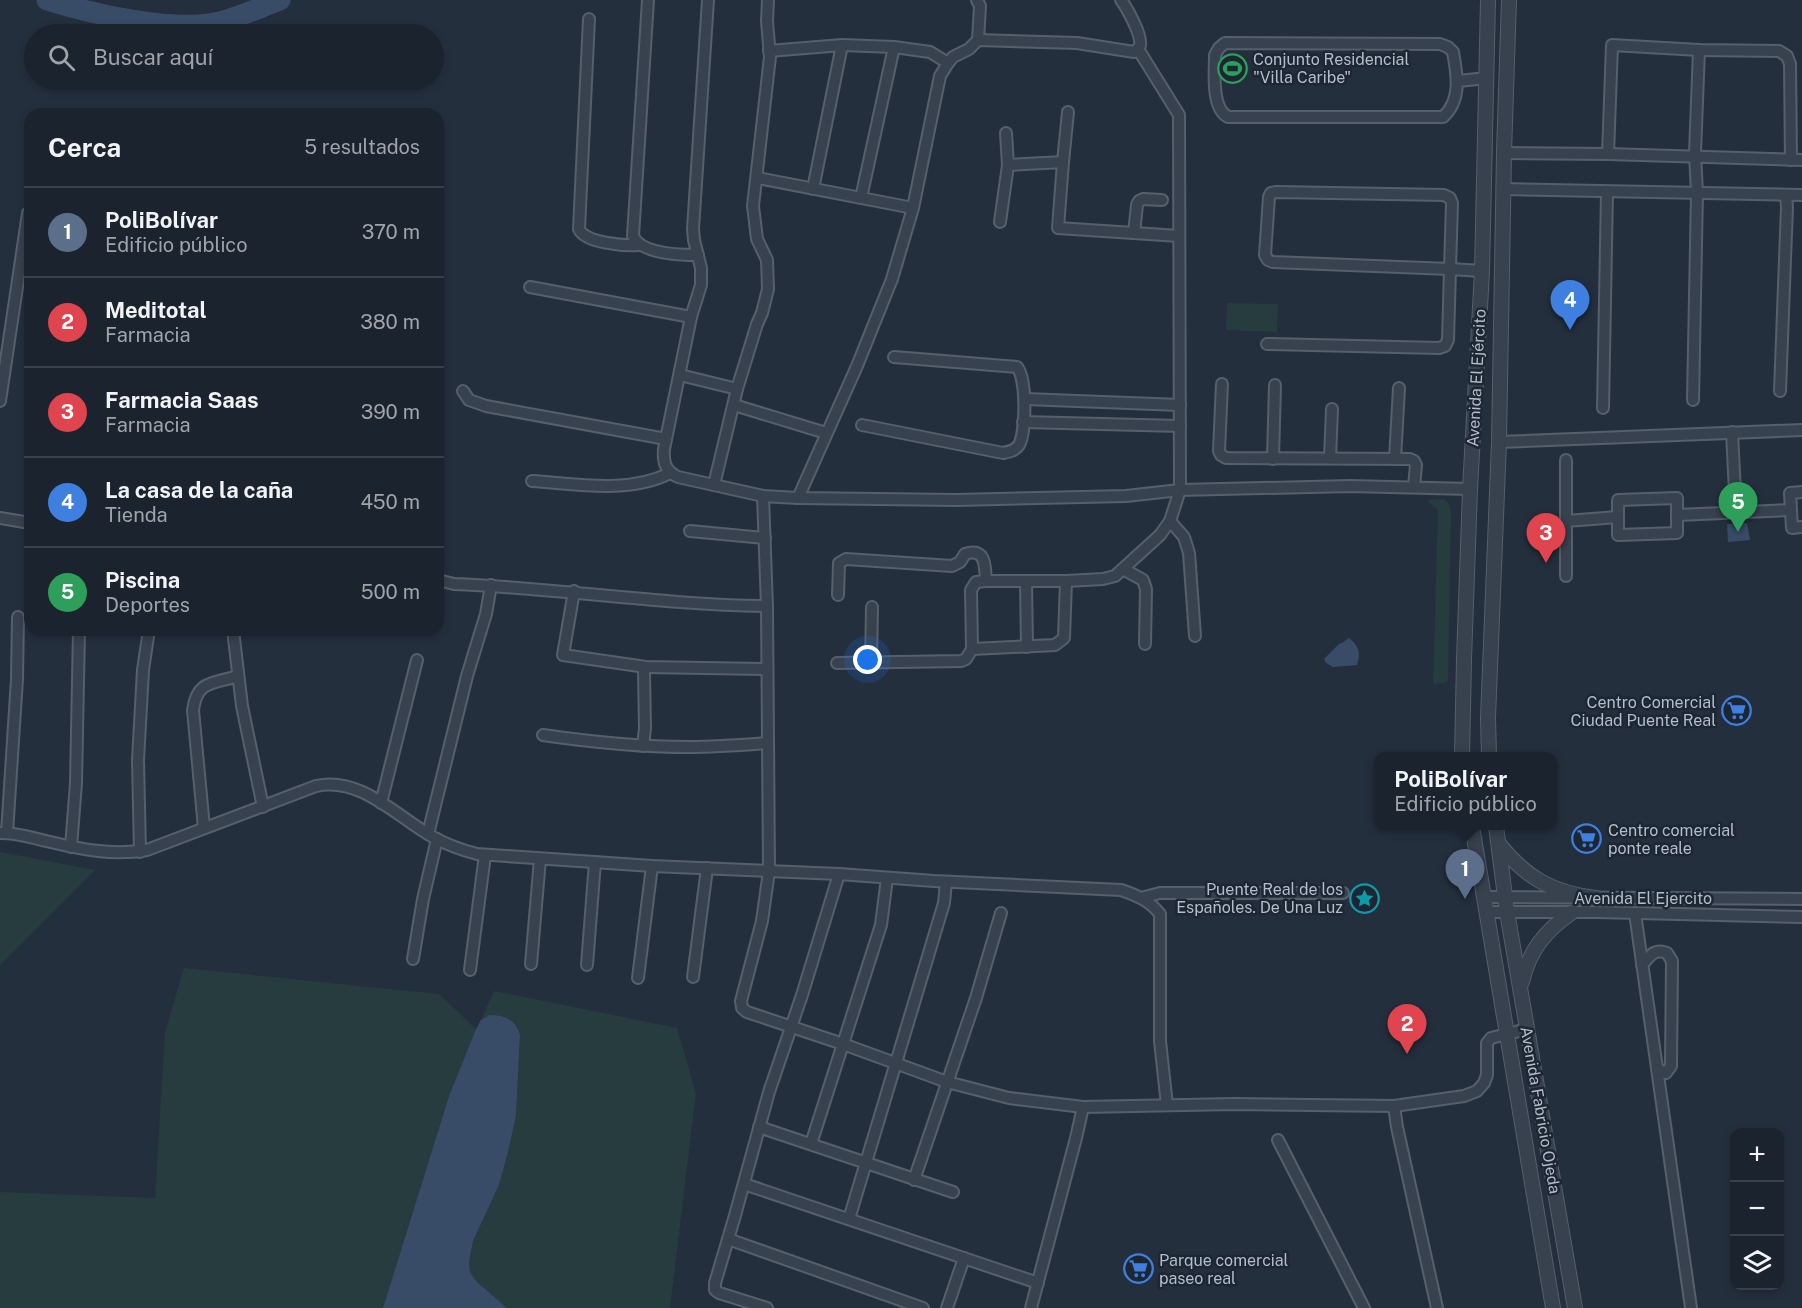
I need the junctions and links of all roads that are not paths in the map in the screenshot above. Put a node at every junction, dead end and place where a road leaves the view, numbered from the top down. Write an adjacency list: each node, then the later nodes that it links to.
1 (648, 0): 40 (street)
2 (708, 0): 41 (street)
3 (768, 0): 14 (street)
4 (977, 0): 9 (street)
5 (1121, 0): 12 (street)
6 (1488, 0): 16 (street, Avenida El Ejército)
7 (1509, 0): 20 (street, Avenida El Ejército)
8 (589, 19): 40 (street)
9 (978, 40): 12 (street); 15 (street)
10 (842, 45): 11 (street); 14 (street); 27 (street)
11 (894, 47): 15 (street); 33 (street)
12 (1138, 49): 38 (street)
13 (1700, 50): 21 (street); 22 (street); 23 (street)
14 (769, 51): 26 (street)
15 (948, 63): 35 (street)
16 (1487, 78): 17 (street); 43 (street, Avenida El Ejército)
17 (1458, 81): 17 (street)
18 (1068, 112): 24 (street)
19 (1006, 134): 25 (street)
20 (1504, 153): 21 (street); 28 (street, Avenida El Ejército)
21 (1608, 154): 22 (street)
22 (1696, 157): 23 (street); 30 (street)
23 (1797, 160)
24 (1063, 162): 25 (street); 37 (street)
25 (1008, 165): 36 (street)
26 (758, 178): 27 (street); 52 (street)
27 (813, 189): 33 (street)
28 (1503, 189): 29 (street); 69 (street, Avenida El Ejército)
29 (1607, 192): 30 (street); 60 (street)
30 (1697, 193): 31 (street); 57 (street)
31 (1786, 195): 32 (street); 54 (street)
32 (1802, 195)
33 (861, 198): 35 (street)
34 (1162, 200): 37 (street)
35 (913, 208): 67 (street)
36 (1000, 222)
37 (1134, 233): 38 (street)
38 (1179, 236): 59 (street)
39 (24, 240): 56 (street)
40 (639, 245): 41 (street)
41 (698, 255): 45 (street)
42 (1450, 269): 42 (street); 43 (street); 46 (street)
43 (1482, 270): 78 (street, Avenida El Ejército)
44 (530, 287): 45 (street)
45 (691, 317): 48 (street)
46 (1267, 344)
47 (894, 357): 55 (street)
48 (680, 375): 52 (street); 68 (street)
49 (1222, 384): 71 (street)
50 (1275, 385): 71 (street)
51 (1399, 388): 72 (street)
52 (737, 389): 58 (street)
53 (463, 391): 68 (street)
54 (1780, 391)
55 (1025, 399): 59 (street); 62 (street)
56 (0, 400)
57 (1693, 400)
58 (734, 405): 67 (street); 76 (street)
59 (1180, 405): 64 (street)
60 (1603, 408)
61 (1332, 409): 70 (street)
62 (1023, 422): 63 (street); 64 (street)
63 (862, 425)
64 (1180, 426): 79 (street)
65 (1802, 430): 66 (street)
66 (1732, 432): 69 (street); 84 (street)
67 (826, 433): 82 (street)
68 (666, 439): 74 (street)
69 (1499, 441): 123 (street, Avenida El Ejército)
70 (1330, 458): 71 (street); 72 (street)
71 (1273, 459)
72 (1395, 459): 77 (street)
73 (1566, 460): 90 (street)
74 (670, 473): 75 (street); 76 (street)
75 (532, 481)
76 (714, 485): 81 (street)
77 (1414, 487): 78 (street); 79 (street)
78 (1470, 489): 122 (street, Avenida El Ejército)
79 (1180, 490): 82 (street); 89 (street)
80 (1802, 492): 83 (street)
81 (763, 496): 82 (street); 93 (street)
82 (798, 498)
83 (1791, 510): 84 (street); 91 (street)
84 (1736, 512): 85 (street)
85 (1677, 515): 86 (street); 86 (street)
86 (1618, 517): 90 (street)
87 (0, 518): 88 (street)
88 (24, 521)
89 (1170, 521): 94 (street); 109 (street)
90 (1566, 521): 95 (street)
91 (1802, 527)
92 (690, 531): 93 (street)
93 (765, 538): 103 (street)
94 (1123, 569): 98 (street); 110 (street)
95 (1566, 576)
96 (986, 581): 97 (street); 102 (street); 112 (street)
97 (1026, 581): 98 (street); 111 (street)
98 (1066, 581): 111 (street)
99 (444, 582): 100 (street)
100 (490, 585): 101 (street); 130 (street)
101 (574, 591): 103 (street); 116 (street)
102 (837, 595)
103 (767, 606): 117 (street)
104 (872, 608): 115 (street)
105 (18, 617): 129 (street)
106 (79, 636): 132 (street)
107 (148, 636): 133 (street)
108 (234, 636): 118 (street)
109 (1195, 636)
110 (1145, 644)
111 (1027, 647): 112 (street)
112 (972, 649): 115 (street)
113 (417, 660): 124 (street)
114 (837, 663): 115 (street)
115 (871, 663)
116 (646, 667): 117 (street); 121 (street)
117 (767, 669): 120 (street)
118 (238, 676): 125 (street); 126 (street)
119 (543, 735): 121 (street)
120 (767, 743): 121 (street); 141 (street)
121 (643, 746)
122 (1462, 752)
123 (1488, 752)
124 (381, 803): 125 (street); 130 (street)
125 (263, 807): 126 (street)
126 (204, 828): 133 (street)
127 (1473, 830): 138 (street)
128 (1497, 830): 131 (street)
129 (4, 833): 132 (street)
130 (433, 836): 134 (street); 157 (street)
131 (1499, 843): 140 (street); 149 (street)
132 (71, 847): 133 (street)
133 (140, 852)
134 (485, 855): 135 (street); 161 (street)
135 (540, 859): 136 (street); 158 (street)
136 (595, 861): 137 (street); 159 (street)
137 (652, 866): 139 (street); 163 (street)
138 (1480, 866): 140 (street); 146 (street)
139 (707, 868): 141 (street); 162 (street)
140 (1501, 868): 148 (street)
141 (769, 871): 142 (street); 165 (street)
142 (839, 874): 143 (street); 165 (street)
143 (887, 878): 144 (street); 168 (street)
144 (946, 882): 147 (street); 169 (street)
145 (1343, 893): 147 (street)
146 (1484, 897): 148 (street, Avenida El Ejercito); 151 (street)
147 (1142, 898): 172 (street)
148 (1505, 898): 149 (street, Avenida El Ejercito); 152 (street)
149 (1596, 898): 150 (street, Avenida El Ejercito)
150 (1802, 899)
151 (1486, 912): 152 (street, Avenida El Ejercito); 167 (street, Avenida Fabricio Ojeda)
152 (1507, 912): 154 (street, Avenida El Ejercito); 164 (street, Avenida Fabricio Ojeda)
153 (1002, 913): 171 (street)
154 (1571, 913): 155 (street, Avenida El Ejercito); 164 (street)
155 (1635, 913): 156 (street, Avenida El Ejercito); 160 (street)
156 (1802, 917)
157 (412, 959)
158 (531, 964)
159 (587, 965)
160 (1642, 965): 170 (street); 170 (street)
161 (470, 970)
162 (693, 977)
163 (638, 978)
164 (1520, 987): 166 (street, Avenida Fabricio Ojeda)
165 (791, 1028): 168 (street); 175 (street)
166 (1527, 1029): 167 (street); 193 (street, Avenida Fabricio Ojeda)
167 (1507, 1034): 173 (street); 192 (street, Avenida Fabricio Ojeda)
168 (843, 1044): 169 (street); 177 (street)
169 (896, 1063): 171 (street); 178 (street)
170 (1657, 1069): 194 (street)
171 (947, 1082): 174 (street); 179 (street)
172 (1167, 1105): 173 (street); 174 (street)
173 (1394, 1106): 191 (street)
174 (1083, 1107): 185 (street)
175 (759, 1128): 177 (street); 180 (street)
176 (1278, 1140): 190 (street)
177 (811, 1144): 178 (street)
178 (865, 1164): 179 (street); 182 (street)
179 (914, 1179): 181 (street)
180 (744, 1184): 182 (street); 183 (street)
181 (952, 1192)
182 (849, 1219): 184 (street)
183 (728, 1239): 186 (street); 187 (street)
184 (964, 1258): 185 (street); 188 (street)
185 (1038, 1282): 189 (street)
186 (768, 1308)
187 (922, 1308)
188 (947, 1308)
189 (1031, 1308)
190 (1364, 1308)
191 (1437, 1308)
192 (1553, 1308)
193 (1575, 1308)
194 (1691, 1308)

